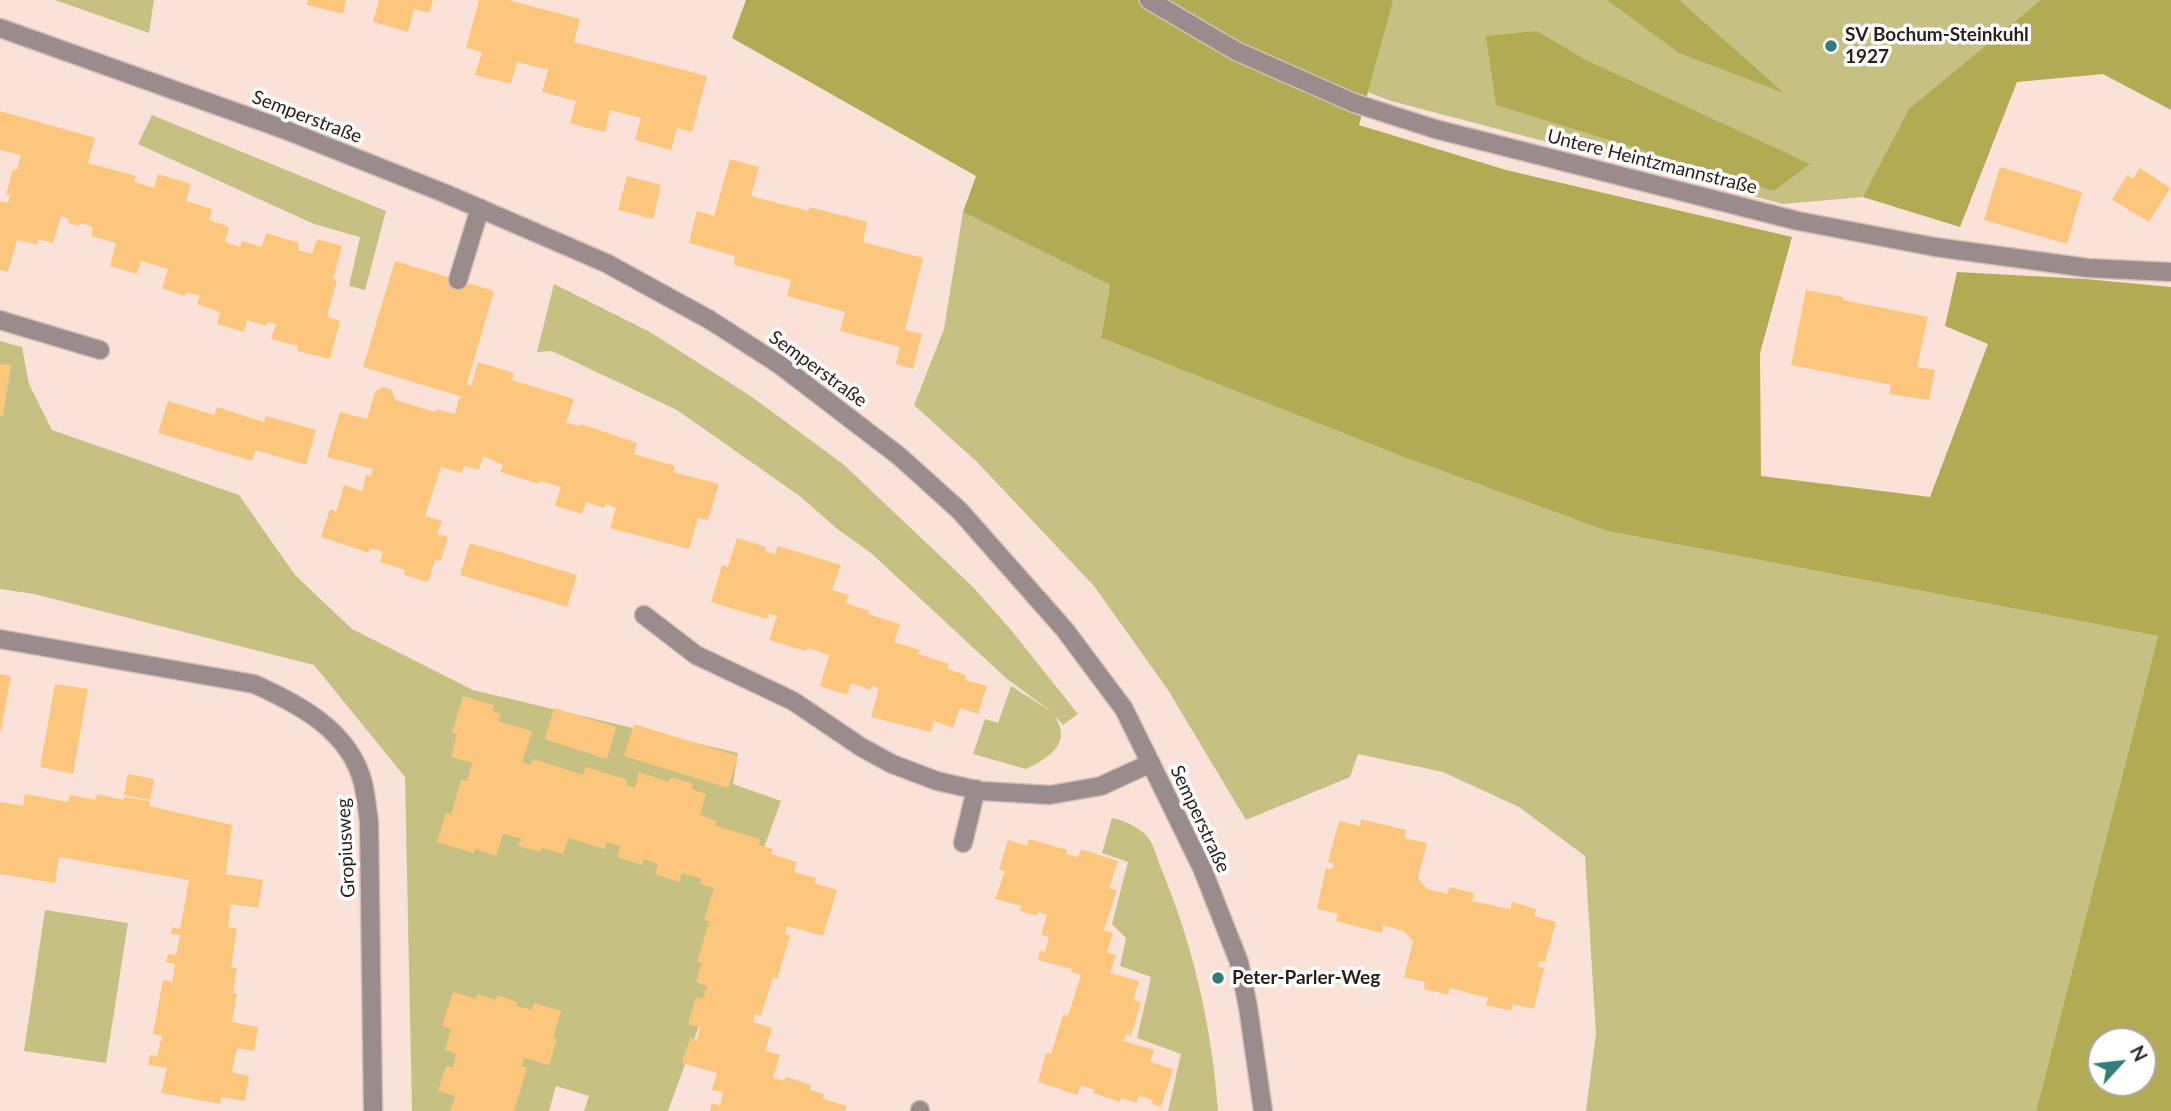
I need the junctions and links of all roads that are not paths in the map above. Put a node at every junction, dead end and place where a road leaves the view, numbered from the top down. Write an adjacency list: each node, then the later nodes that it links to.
1 (1149, 0): 4 (street, Untere Heintzmannstraße)
2 (0, 28): 3 (street, Semperstraße)
3 (480, 208): 5 (street); 10 (street, Semperstraße)
4 (2171, 272)
5 (458, 280)
6 (0, 320): 7 (street)
7 (100, 350)
8 (644, 615): 11 (street)
9 (0, 639): 13 (street, Gropiusweg)
10 (1151, 763): 11 (street); 14 (street, Semperstraße)
11 (976, 789): 12 (street)
12 (963, 844)
13 (373, 1111)
14 (1263, 1111)

